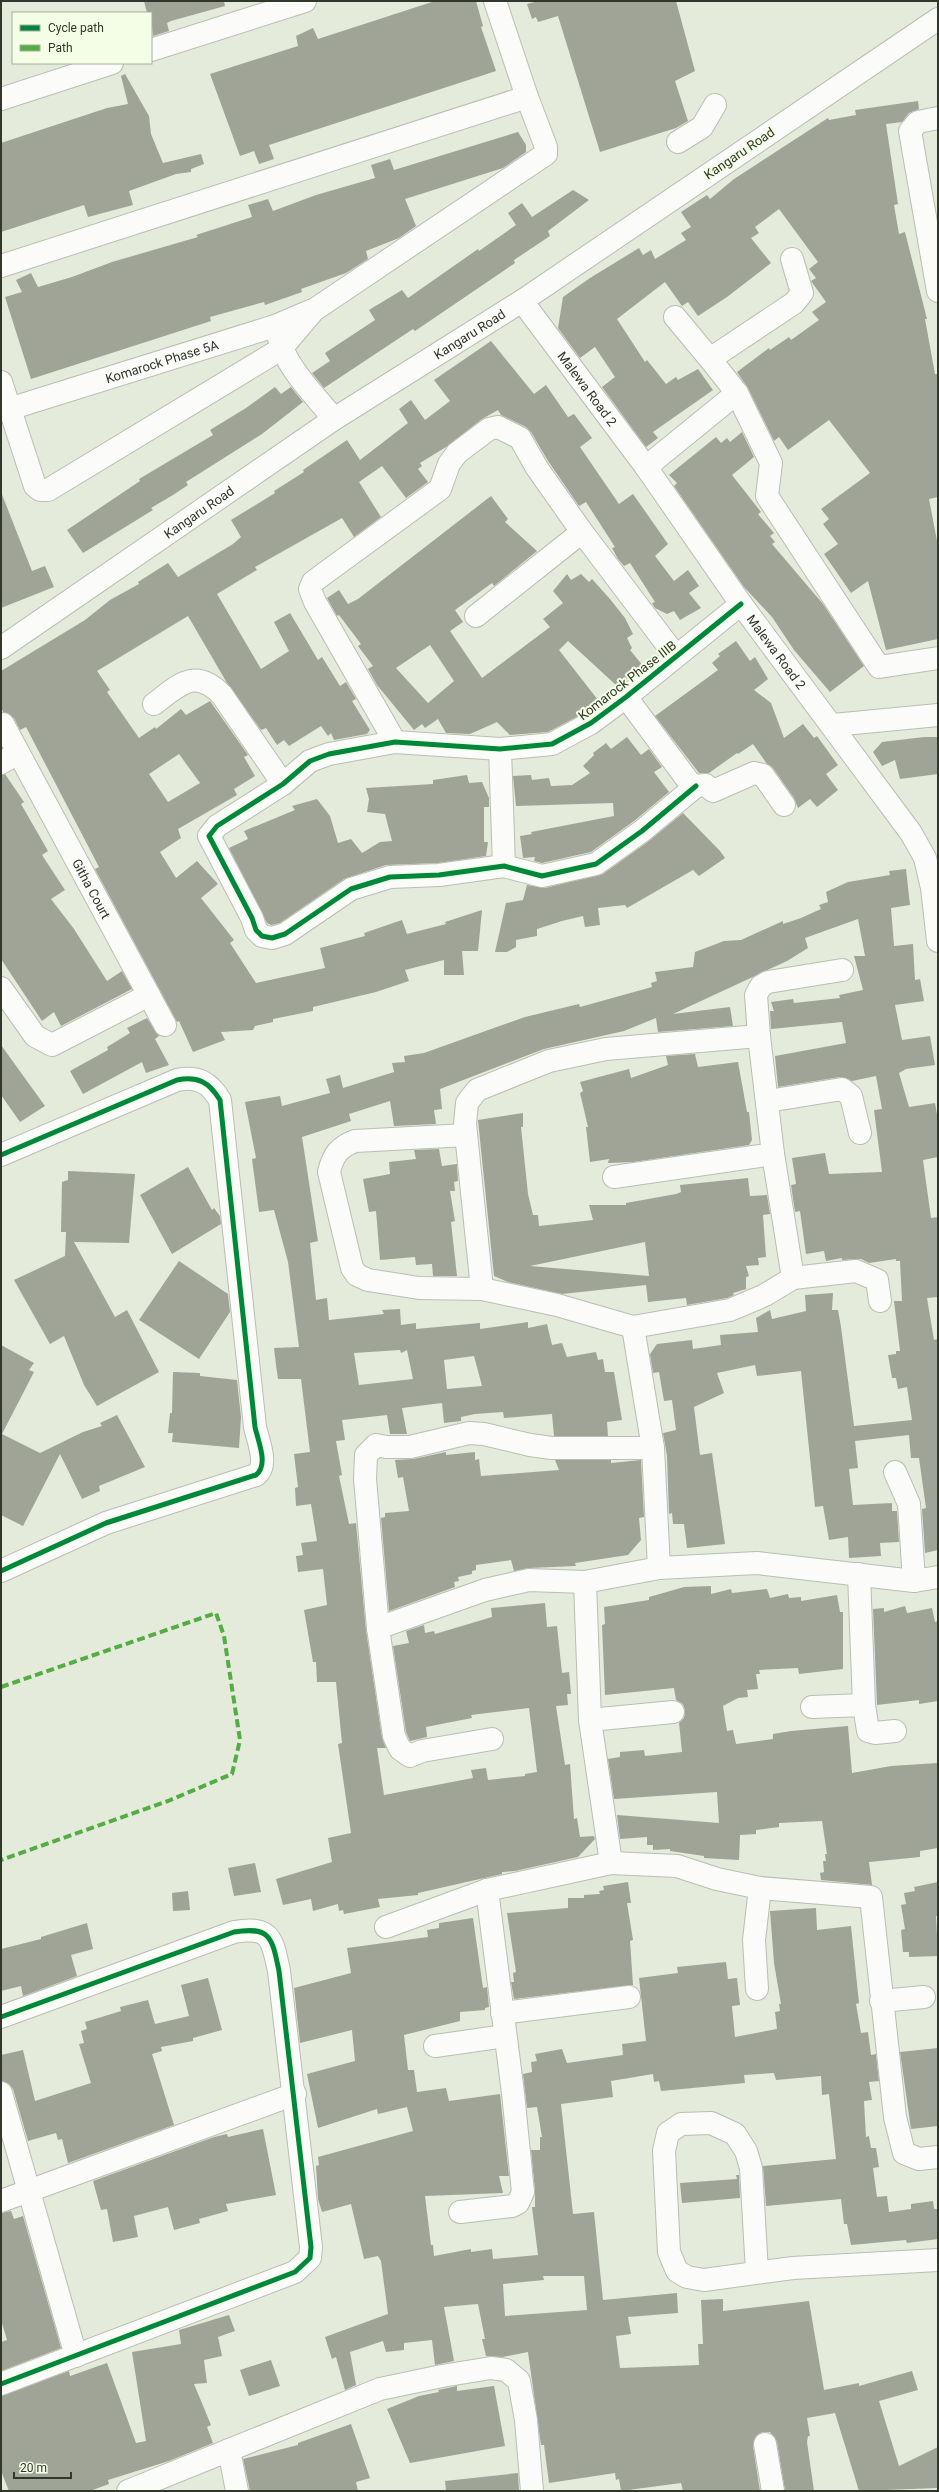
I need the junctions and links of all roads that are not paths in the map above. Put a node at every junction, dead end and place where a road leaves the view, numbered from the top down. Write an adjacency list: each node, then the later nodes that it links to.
1 (305, 1): 6 (street)
2 (495, 1): 8 (street)
3 (934, 1): 4 (street)
4 (938, 13)
5 (938, 19): 17 (street, Kangaru Road)
6 (152, 50)
7 (109, 64): 9 (street)
8 (527, 97): 14 (street); 18 (street)
9 (1, 99)
10 (715, 105): 12 (street)
11 (938, 118): 15 (street)
12 (678, 142)
13 (792, 259): 22 (street)
14 (1, 266)
15 (936, 268): 16 (street)
16 (938, 291)
17 (522, 301): 26 (street, Kangaru Road); 27 (street, Malewa Road 2)
18 (314, 310): 20 (street, Komarock Phase 5A); 21 (street)
19 (675, 317): 22 (street)
20 (275, 326): 21 (street); 25 (street, Komarock Phase 5A)
21 (281, 349): 25 (street); 26 (street)
22 (710, 359): 24 (street)
23 (1, 382): 25 (street)
24 (737, 393): 27 (street); 33 (street)
25 (9, 409)
26 (334, 419): 31 (street, Kangaru Road)
27 (646, 467): 29 (street, Malewa Road 2)
28 (582, 532): 30 (street); 32 (street); 39 (street)
29 (742, 604): 32 (street, Komarock Phase IIIB); 38 (street, Malewa Road 2)
30 (476, 616)
31 (1, 648)
32 (675, 655): 34 (street, Komarock Phase IIIB)
33 (938, 658)
34 (626, 697): 40 (street, Komarock Phase IIIB); 43 (street)
35 (154, 704): 42 (street)
36 (938, 715): 38 (street)
37 (3, 724): 41 (street, Githa Court)
38 (833, 725): 46 (street, Malewa Road 2)
39 (395, 742): 40 (street, Komarock Phase IIIB); 42 (street, Komarock Phase IIIB)
40 (500, 749): 45 (street)
41 (9, 758): 49 (street, Githa Court)
42 (283, 784): 45 (street, Komarock Phase IIIB)
43 (696, 786): 44 (street); 45 (street, Komarock Phase IIIB)
44 (784, 805)
45 (504, 866)
46 (938, 941)
47 (842, 970): 51 (street)
48 (1, 988): 49 (street)
49 (148, 995): 50 (street, Githa Court)
50 (165, 1025)
51 (758, 1036): 52 (street); 54 (street)
52 (768, 1101): 53 (street); 55 (street)
53 (860, 1133)
54 (466, 1135): 59 (street); 59 (street)
55 (773, 1154): 57 (street); 58 (street)
56 (1, 1155): 65 (street)
57 (614, 1177)
58 (793, 1278): 60 (street); 61 (street)
59 (482, 1289): 61 (street)
60 (880, 1301)
61 (633, 1327): 62 (street)
62 (653, 1448): 64 (street); 70 (street)
63 (895, 1472): 68 (street)
64 (659, 1568): 66 (street); 69 (street)
65 (1, 1571)
66 (859, 1574): 68 (street); 71 (street)
67 (938, 1577): 68 (street)
68 (914, 1581)
69 (585, 1582): 70 (street); 74 (street)
70 (378, 1628): 76 (street)
71 (864, 1705): 72 (street); 75 (street)
72 (812, 1707)
73 (673, 1712): 74 (street)
74 (590, 1720): 77 (street)
75 (894, 1731)
76 (492, 1739)
77 (611, 1863): 78 (street); 79 (street)
78 (760, 1888): 81 (street); 84 (street)
79 (487, 1890): 80 (street); 85 (street)
80 (386, 1927)
81 (757, 1989)
82 (629, 1997): 85 (street)
83 (924, 1997): 84 (street)
84 (882, 2001): 91 (street)
85 (502, 2013): 87 (street)
86 (1, 2017): 90 (street)
87 (504, 2036): 88 (street); 94 (street)
88 (435, 2046)
89 (1, 2093): 92 (street)
90 (295, 2094): 92 (street); 97 (street)
91 (938, 2156)
92 (28, 2190): 93 (street); 97 (street)
93 (1, 2201)
94 (460, 2212)
95 (938, 2260): 96 (street)
96 (757, 2272): 96 (street)
97 (76, 2356): 98 (street)
98 (1, 2384)
99 (765, 2444): 104 (street)
100 (229, 2450): 101 (street); 102 (street); 103 (street)
101 (128, 2491)
102 (237, 2491)
103 (532, 2491)
104 (773, 2491)

